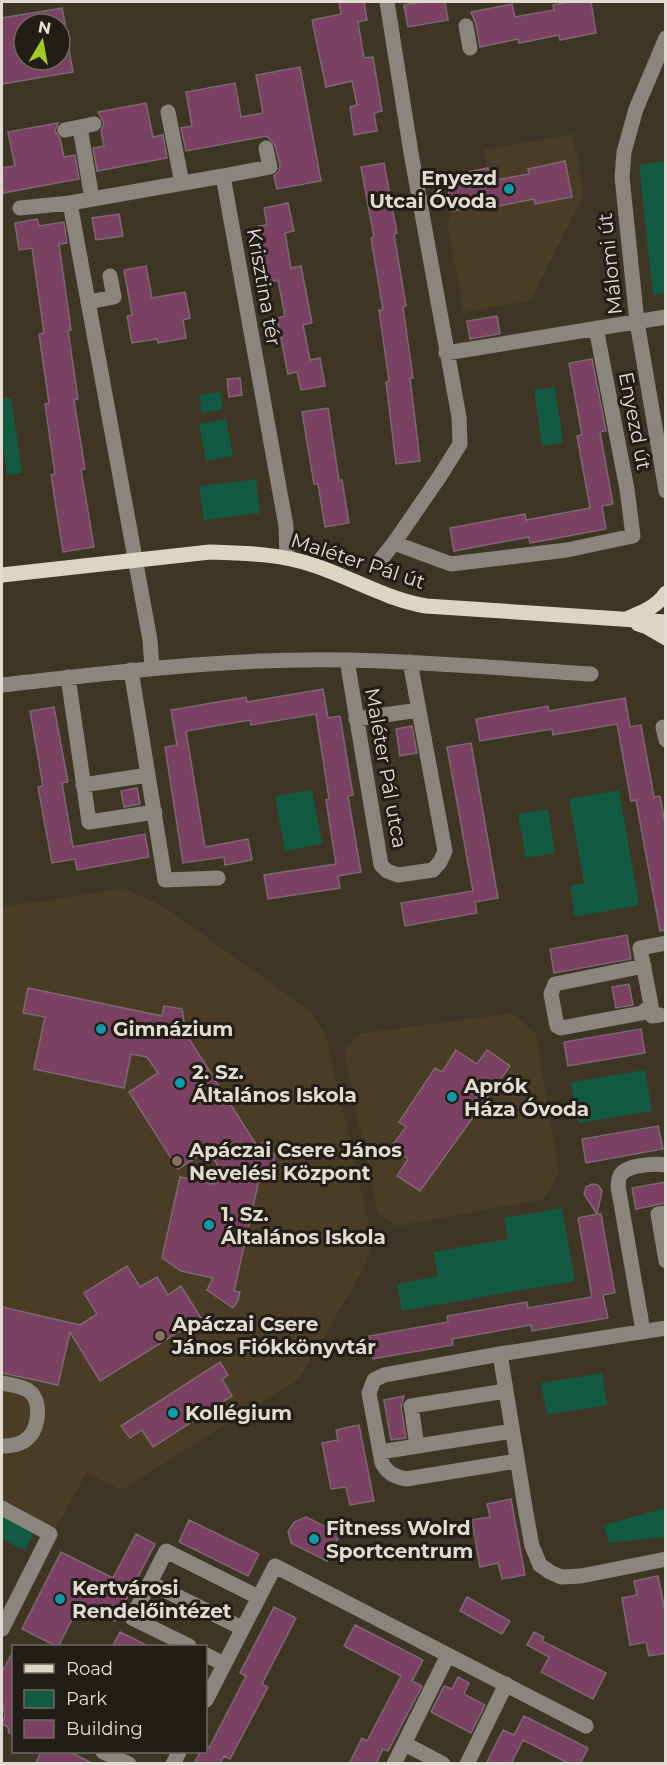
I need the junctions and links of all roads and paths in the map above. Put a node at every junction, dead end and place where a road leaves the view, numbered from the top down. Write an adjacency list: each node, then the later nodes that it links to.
1 (387, 2): 18 (street)
2 (466, 26): 4 (street)
3 (666, 38): 16 (street, Málomi út)
4 (470, 48)
5 (169, 112): 9 (street)
6 (80, 127): 10 (street)
7 (266, 148): 8 (street)
8 (223, 176): 9 (street); 21 (street, Krisztina tér)
9 (182, 183): 10 (street)
10 (92, 199): 11 (street)
11 (70, 203): 12 (street); 14 (street)
12 (20, 208)
13 (110, 276): 14 (street)
14 (88, 302): 22 (street)
15 (666, 317): 16 (street)
16 (637, 322): 17 (street); 19 (street, Málomi út)
17 (597, 328): 18 (street); 20 (street, Enyezd út)
18 (446, 353): 20 (street)
19 (666, 491)
20 (394, 543): 23 (street)
21 (287, 558): 22 (main road, Maléter Pál út); 26 (main road, Maléter Pál út)
22 (135, 560): 24 (main road, Maléter Pál út); 31 (street)
23 (378, 563)
24 (2, 575)
25 (666, 593): 26 (main road)
26 (624, 620): 27 (main road, Maléter Pál út); 28 (main road)
27 (666, 622)
28 (666, 638)
29 (346, 660): 30 (street); 31 (street); 37 (street, Maléter Pál utca)
30 (410, 662): 33 (street); 36 (street, Maléter Pál utca)
31 (152, 668): 32 (street)
32 (131, 670): 34 (street); 38 (street)
33 (591, 674)
34 (68, 677): 35 (street); 39 (street)
35 (2, 685)
36 (418, 710): 37 (street); 37 (street, Maléter Pál utca)
37 (356, 719)
38 (148, 775): 39 (street); 40 (street)
39 (83, 785): 40 (street)
40 (155, 812): 41 (street)
41 (218, 878)
42 (666, 943): 43 (street)
43 (644, 966): 43 (street)
44 (666, 1164): 48 (street)
45 (666, 1213): 46 (street)
46 (666, 1261)
47 (666, 1328): 48 (street)
48 (643, 1331): 49 (street)
49 (500, 1354): 51 (street); 55 (street)
50 (2, 1383): 53 (street)
51 (506, 1391): 52 (street); 54 (street)
52 (512, 1431): 54 (street); 56 (street)
53 (2, 1446)
54 (417, 1446): 55 (street)
55 (380, 1452): 56 (street)
56 (517, 1461): 58 (street)
57 (2, 1508): 62 (street)
58 (666, 1559)
59 (150, 1583): 60 (street); 61 (street); 63 (street)
60 (258, 1597): 61 (street); 64 (street)
61 (242, 1628): 66 (street)
62 (2, 1629)
63 (185, 1645)
64 (448, 1655): 67 (street); 70 (street)
65 (207, 1656): 66 (street)
66 (224, 1664): 68 (street)
67 (506, 1684): 69 (street); 75 (street)
68 (207, 1698)
69 (586, 1726)
70 (405, 1744): 73 (street); 74 (street)
71 (105, 1753): 72 (street)
72 (129, 1764)
73 (394, 1764)
74 (443, 1764)
75 (467, 1764)

